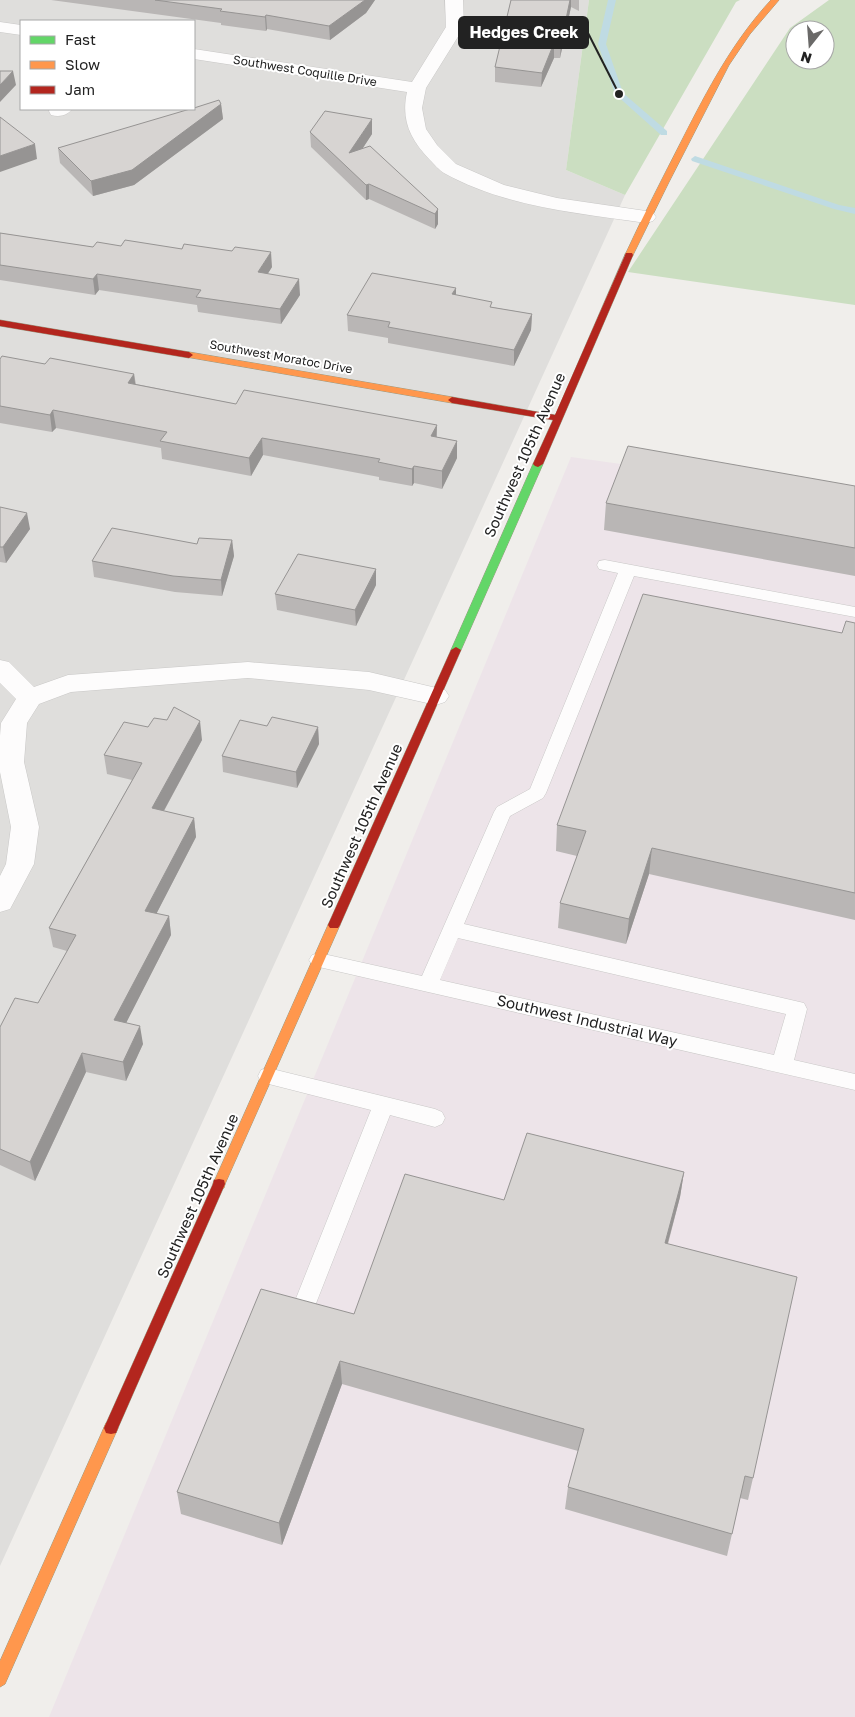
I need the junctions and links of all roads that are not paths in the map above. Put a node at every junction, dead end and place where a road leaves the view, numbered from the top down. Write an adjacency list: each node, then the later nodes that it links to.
1 (454, 0): 6 (street)
2 (776, 0): 7 (street, Southwest 105th Avenue)
3 (0, 27): 4 (street)
4 (20, 30)
5 (195, 54): 6 (street, Southwest Coquille Drive)
6 (417, 88): 7 (street)
7 (646, 217): 9 (street, Southwest 105th Avenue)
8 (0, 323): 9 (street, Southwest Moratoc Drive)
9 (557, 418): 14 (street, Southwest 105th Avenue)
10 (605, 565): 11 (lane)
11 (628, 569): 12 (lane); 17 (lane)
12 (855, 612)
13 (0, 668): 15 (street)
14 (436, 696): 15 (street); 18 (street, Southwest 105th Avenue)
15 (30, 698): 16 (street)
16 (0, 902)
17 (452, 929): 19 (lane); 20 (lane)
18 (320, 960): 19 (lane, Southwest Industrial Way); 21 (street, Southwest 105th Avenue)
19 (428, 984): 20 (lane, Southwest Industrial Way)
20 (782, 1065): 22 (lane, Southwest Industrial Way)
21 (268, 1076): 23 (lane); 26 (street, Southwest 105th Avenue)
22 (855, 1082)
23 (384, 1105): 24 (lane); 25 (lane)
24 (435, 1118)
25 (304, 1306)
26 (0, 1679)

